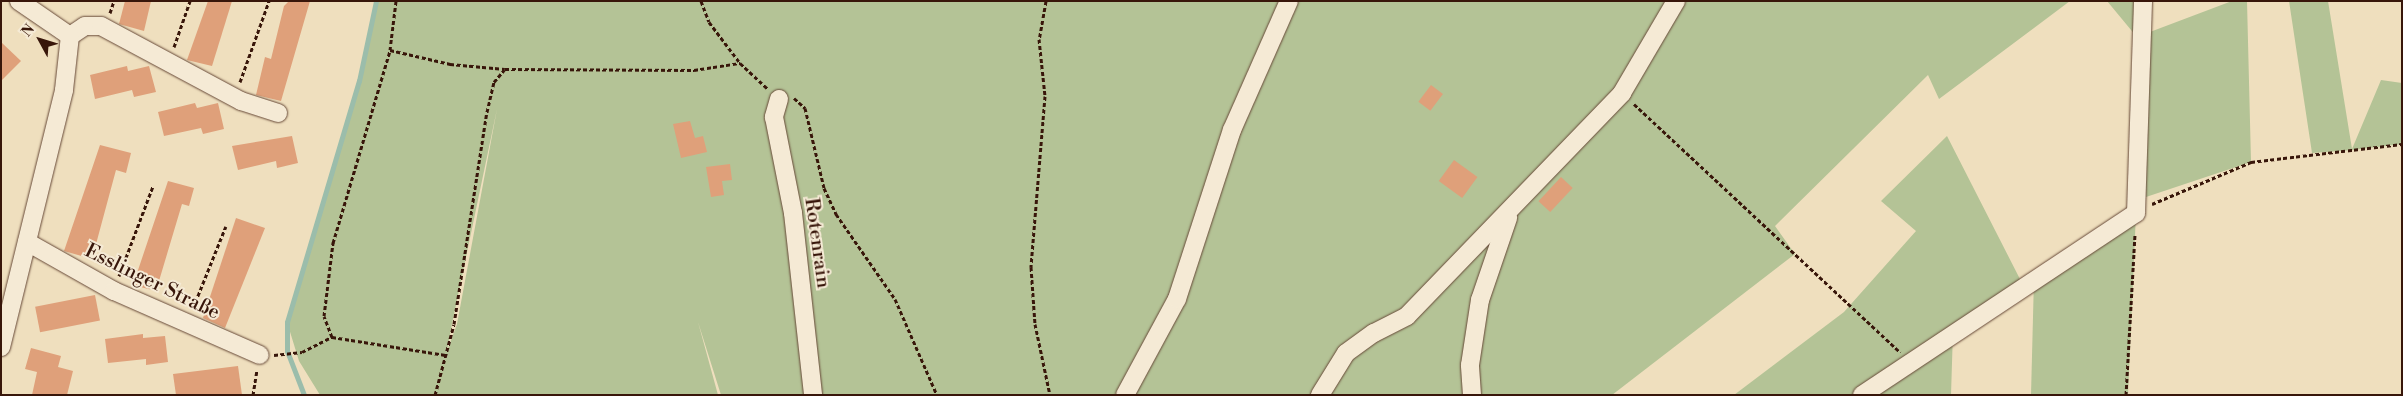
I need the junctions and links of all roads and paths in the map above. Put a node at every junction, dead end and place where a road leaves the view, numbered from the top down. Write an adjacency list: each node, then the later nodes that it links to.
1 (19, 1): 10 (street)
2 (190, 1): 12 (path)
3 (269, 1): 16 (path)
4 (396, 1): 11 (path)
5 (701, 1): 13 (path)
6 (1046, 1): 36 (path)
7 (1289, 1): 37 (street)
8 (1676, 1): 15 (street)
9 (2143, 1): 22 (street)
10 (70, 36): 12 (street); 24 (street)
11 (390, 50): 14 (path); 27 (path)
12 (169, 62): 16 (street)
13 (740, 63): 14 (path); 17 (path)
14 (505, 70): 30 (path)
15 (1622, 93): 21 (street); 31 (path)
16 (234, 97): 18 (street)
17 (779, 99): 34 (street, Rotenrain); 35 (path)
18 (278, 113)
19 (2402, 144): 22 (path)
20 (153, 186): 25 (path)
21 (1510, 213): 38 (street); 39 (street)
22 (2136, 214): 31 (street); 41 (path)
23 (226, 226): 26 (path)
24 (27, 242): 25 (street, Esslinger Straße); 28 (street)
25 (114, 291): 26 (street, Esslinger Straße)
26 (186, 325): 29 (street, Esslinger Straße)
27 (332, 337): 29 (path); 30 (path)
28 (1, 347)
29 (267, 355): 32 (path)
30 (446, 355): 33 (path)
31 (1909, 361): 40 (street)
32 (253, 395)
33 (435, 395)
34 (813, 395)
35 (937, 395)
36 (1050, 395)
37 (1125, 395)
38 (1320, 395)
39 (1472, 395)
40 (1862, 395)
41 (2126, 395)

